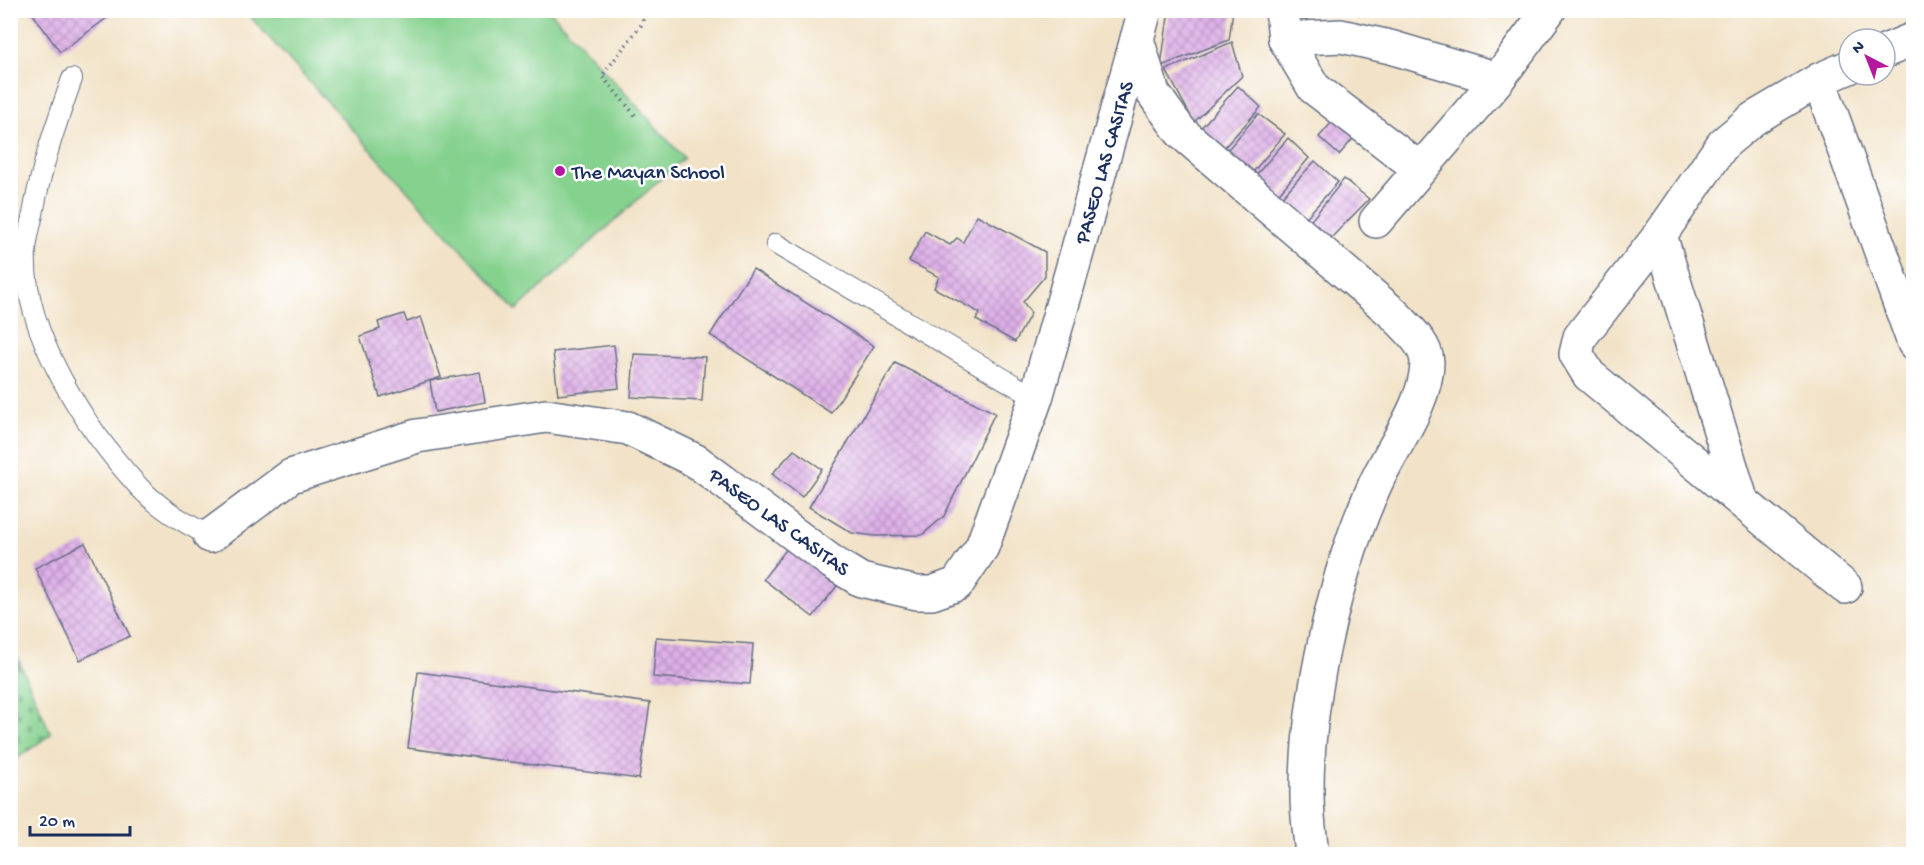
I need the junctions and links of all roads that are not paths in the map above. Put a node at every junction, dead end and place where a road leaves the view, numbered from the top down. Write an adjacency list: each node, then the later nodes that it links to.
1 (1549, 10): 8 (street)
2 (1141, 25): 15 (street, PASEO LAS CASITAS); 19 (street)
3 (1284, 25): 8 (street); 10 (street)
4 (1914, 39): 5 (street)
5 (1897, 46)
6 (1837, 72): 9 (street)
7 (72, 79): 17 (lane)
8 (1498, 79): 10 (street)
9 (1819, 80): 12 (street); 14 (street)
10 (1420, 169): 11 (street)
11 (1376, 221)
12 (1660, 235): 16 (street); 16 (street)
13 (776, 244): 15 (lane)
14 (1914, 343)
15 (1036, 398): 17 (street, PASEO LAS CASITAS)
16 (1741, 499): 18 (street)
17 (210, 536)
18 (1845, 587)
19 (1312, 855)

